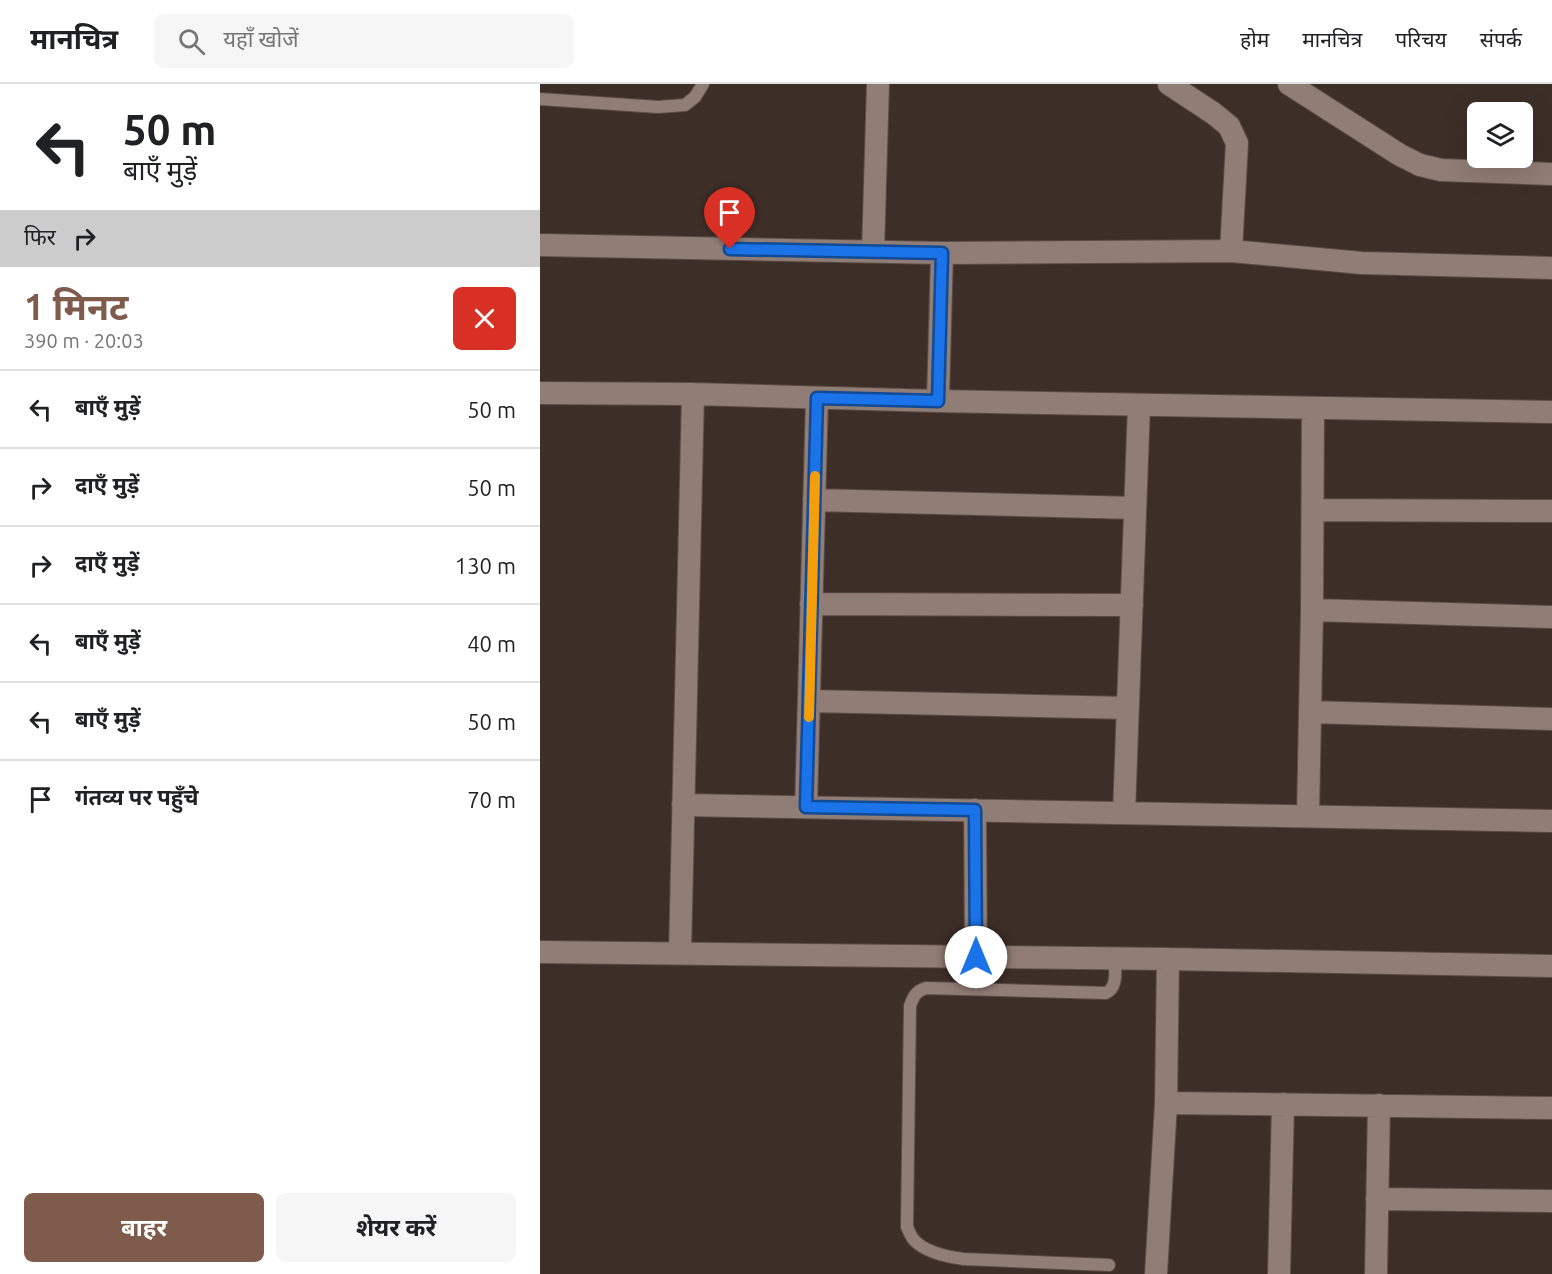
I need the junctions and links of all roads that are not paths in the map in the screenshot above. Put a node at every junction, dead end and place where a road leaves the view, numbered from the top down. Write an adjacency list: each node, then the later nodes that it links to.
1 (703, 84): 5 (lane)
2 (878, 84): 8 (street)
3 (1169, 84): 9 (street)
4 (1289, 84): 6 (street)
5 (540, 99)
6 (1552, 174)
7 (540, 245): 8 (street)
8 (873, 251): 10 (street)
9 (1231, 251): 10 (street); 11 (street)
10 (942, 253): 15 (street)
11 (1552, 268)
12 (540, 393): 13 (street)
13 (693, 394): 14 (street); 31 (street)
14 (817, 398): 15 (street); 19 (street)
15 (938, 401): 16 (street)
16 (1139, 405): 17 (street); 20 (street)
17 (1313, 408): 18 (street); 21 (street)
18 (1552, 412)
19 (814, 500): 20 (street); 23 (street)
20 (1135, 508): 24 (street)
21 (1312, 510): 22 (street); 25 (street)
22 (1552, 512)
23 (811, 604): 24 (street); 27 (street)
24 (1132, 605): 28 (street)
25 (1312, 610): 26 (street); 29 (street)
26 (1552, 617)
27 (809, 701): 28 (street); 32 (street)
28 (1128, 708): 34 (street)
29 (1310, 712): 30 (street); 35 (street)
30 (1552, 718)
31 (683, 805): 32 (street); 38 (street)
32 (806, 807): 33 (street)
33 (975, 810): 34 (street); 39 (street)
34 (1124, 813): 35 (street)
35 (1308, 816): 36 (street)
36 (1552, 822)
37 (540, 952): 38 (street)
38 (680, 953): 39 (street)
39 (976, 957): 40 (street)
40 (1115, 959): 41 (street); 49 (lane)
41 (1168, 959): 42 (street); 43 (street)
42 (1552, 966)
43 (1166, 1103): 44 (street); 50 (street)
44 (1283, 1104): 45 (street); 51 (street)
45 (1379, 1106): 46 (street); 47 (street)
46 (1552, 1108)
47 (1377, 1199): 48 (street); 52 (street)
48 (1552, 1202)
49 (1109, 1265)
50 (1156, 1274)
51 (1279, 1274)
52 (1376, 1274)

